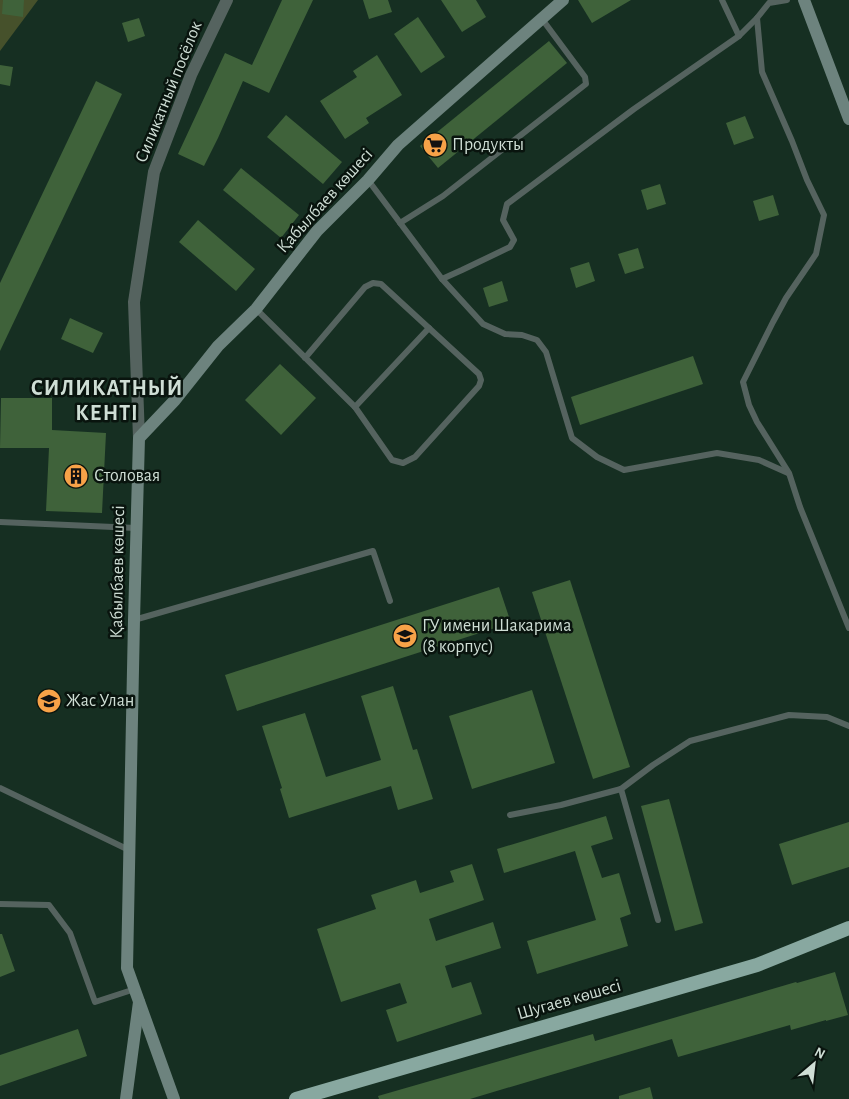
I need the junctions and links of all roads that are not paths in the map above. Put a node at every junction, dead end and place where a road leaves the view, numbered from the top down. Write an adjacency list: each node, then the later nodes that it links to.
1 (227, 0): 17 (street, Силикатный посёлок)
2 (563, 0): 7 (main road, Қабылбаев көшесі)
3 (722, 0): 8 (lane)
4 (787, 0): 6 (lane)
5 (804, 0): 9 (main road)
6 (757, 18): 8 (lane); 18 (lane)
7 (542, 19): 10 (main road, Қабылбаев көшесі); 11 (lane)
8 (739, 36): 12 (lane)
9 (849, 119)
10 (368, 180): 11 (lane); 13 (main road, Қабылбаев көшесі)
11 (400, 223): 12 (lane)
12 (442, 279): 18 (lane)
13 (256, 309): 15 (lane); 17 (main road, Қабылбаев көшесі)
14 (429, 328): 15 (lane); 16 (lane); 16 (lane)
15 (305, 358): 16 (lane)
16 (354, 407)
17 (139, 438): 20 (main road, Қабылбаев көшесі)
18 (789, 473): 23 (lane)
19 (0, 522): 20 (lane)
20 (136, 528): 22 (main road, Қабылбаев көшесі)
21 (390, 601): 22 (lane)
22 (134, 620): 28 (main road, Қабылбаев көшесі)
23 (849, 628)
24 (849, 726): 26 (lane)
25 (0, 788): 28 (lane)
26 (621, 789): 27 (lane); 30 (lane)
27 (510, 815)
28 (130, 850): 32 (main road, Қабылбаев көшесі)
29 (0, 904): 32 (lane)
30 (658, 920)
31 (849, 928): 35 (highway, Шугаев көшесі)
32 (137, 995): 33 (main road); 34 (main road, Қабылбаев көшесі)
33 (126, 1099)
34 (174, 1099)
35 (296, 1099)

